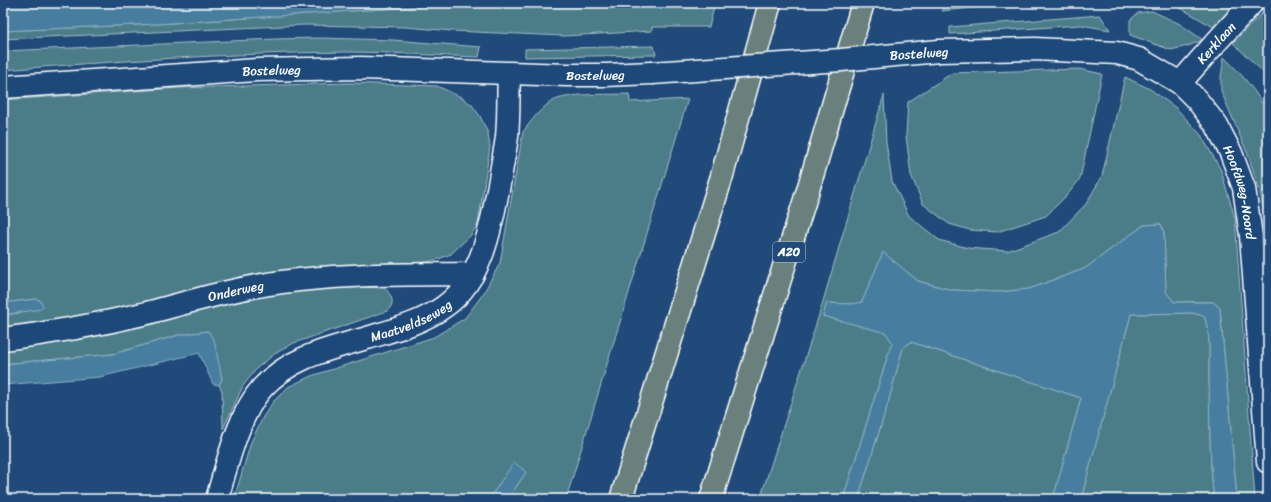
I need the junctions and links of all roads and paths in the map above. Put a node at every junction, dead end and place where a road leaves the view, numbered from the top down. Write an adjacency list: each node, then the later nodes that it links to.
1 (770, 3): 11 (highway)
2 (863, 3): 12 (highway, A20)
3 (1252, 3): 5 (street, Kerklaan)
4 (509, 74): 5 (street, Bostelweg, bridge); 6 (street, Bostelweg); 7 (street, Maatveldseweg)
5 (1180, 83): 9 (street, Hoofdweg-Noord)
6 (3, 87)
7 (473, 274): 8 (street, Onderweg); 10 (street, Maatveldseweg)
8 (3, 339)
9 (1268, 462)
10 (216, 499)
11 (622, 499)
12 (711, 499)

